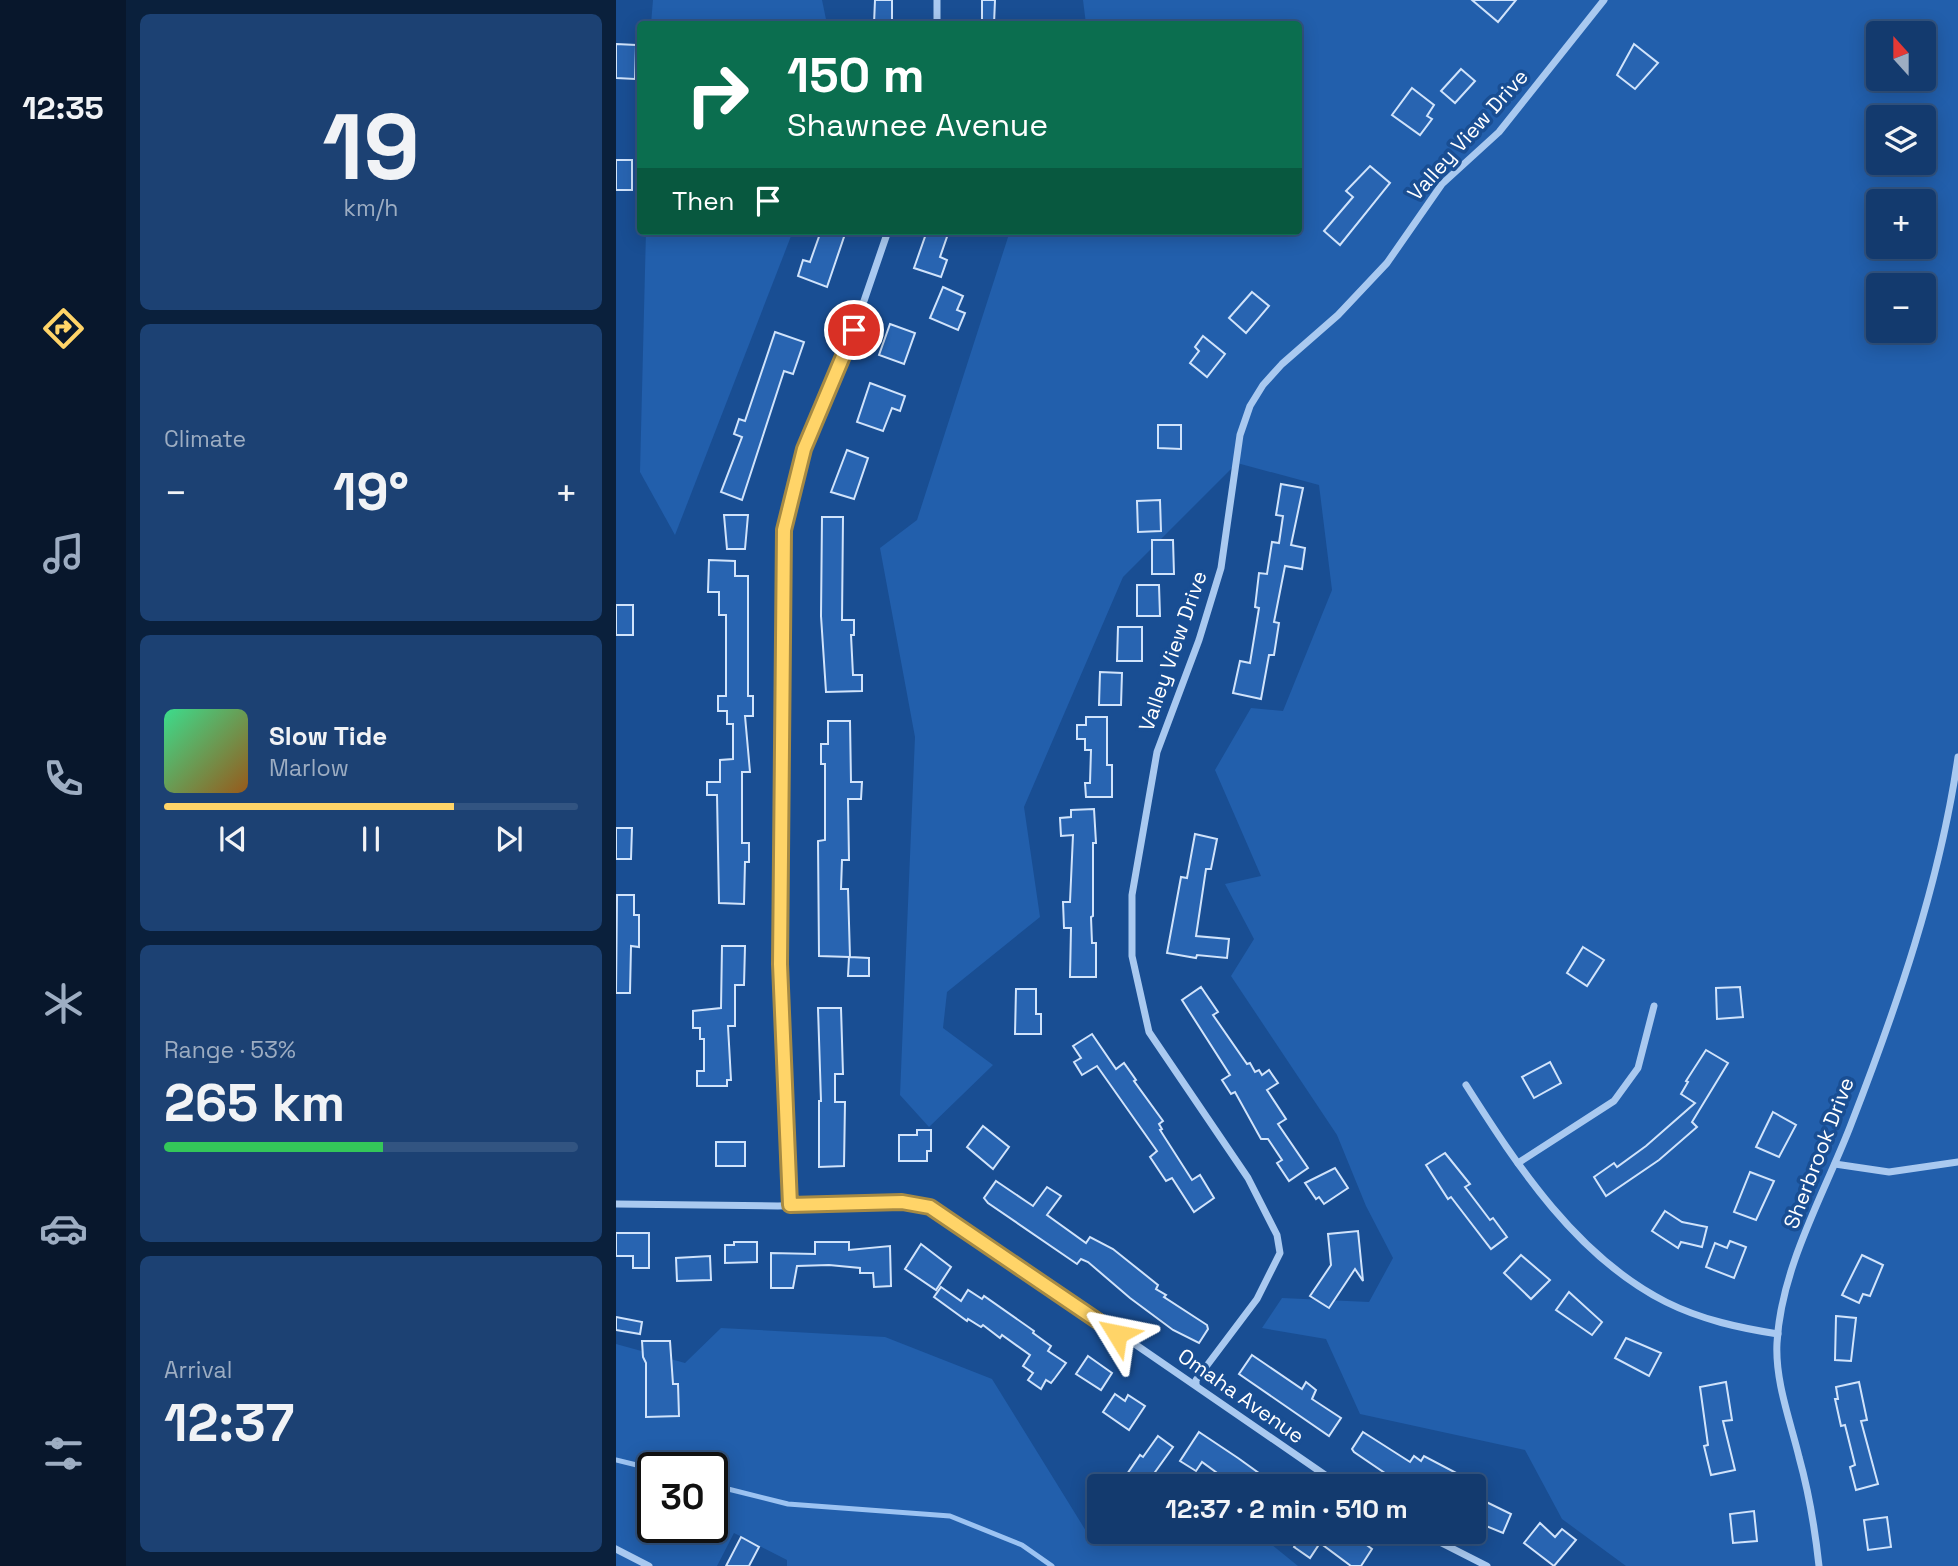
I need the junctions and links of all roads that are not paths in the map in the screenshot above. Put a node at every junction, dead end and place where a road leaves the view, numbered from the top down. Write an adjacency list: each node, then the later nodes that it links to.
1 (937, 0): 3 (street)
2 (1604, 0): 14 (street, Valley View Drive)
3 (937, 21)
4 (887, 235): 12 (street)
5 (1958, 757): 10 (street, Sherbrook Drive)
6 (1654, 1006): 9 (street)
7 (1466, 1085): 9 (street)
8 (1958, 1162): 10 (street)
9 (1518, 1163): 13 (street)
10 (1835, 1164): 13 (street, Sherbrook Drive)
11 (616, 1204): 12 (street, Omaha Avenue)
12 (790, 1205): 14 (street, Omaha Avenue)
13 (1779, 1334): 20 (street, Sherbrook Drive)
14 (1196, 1385): 15 (street, Omaha Avenue)
15 (1324, 1474)
16 (1444, 1544): 19 (street)
17 (616, 1549): 18 (street)
18 (649, 1566)
19 (1487, 1566)
20 (1819, 1566)

